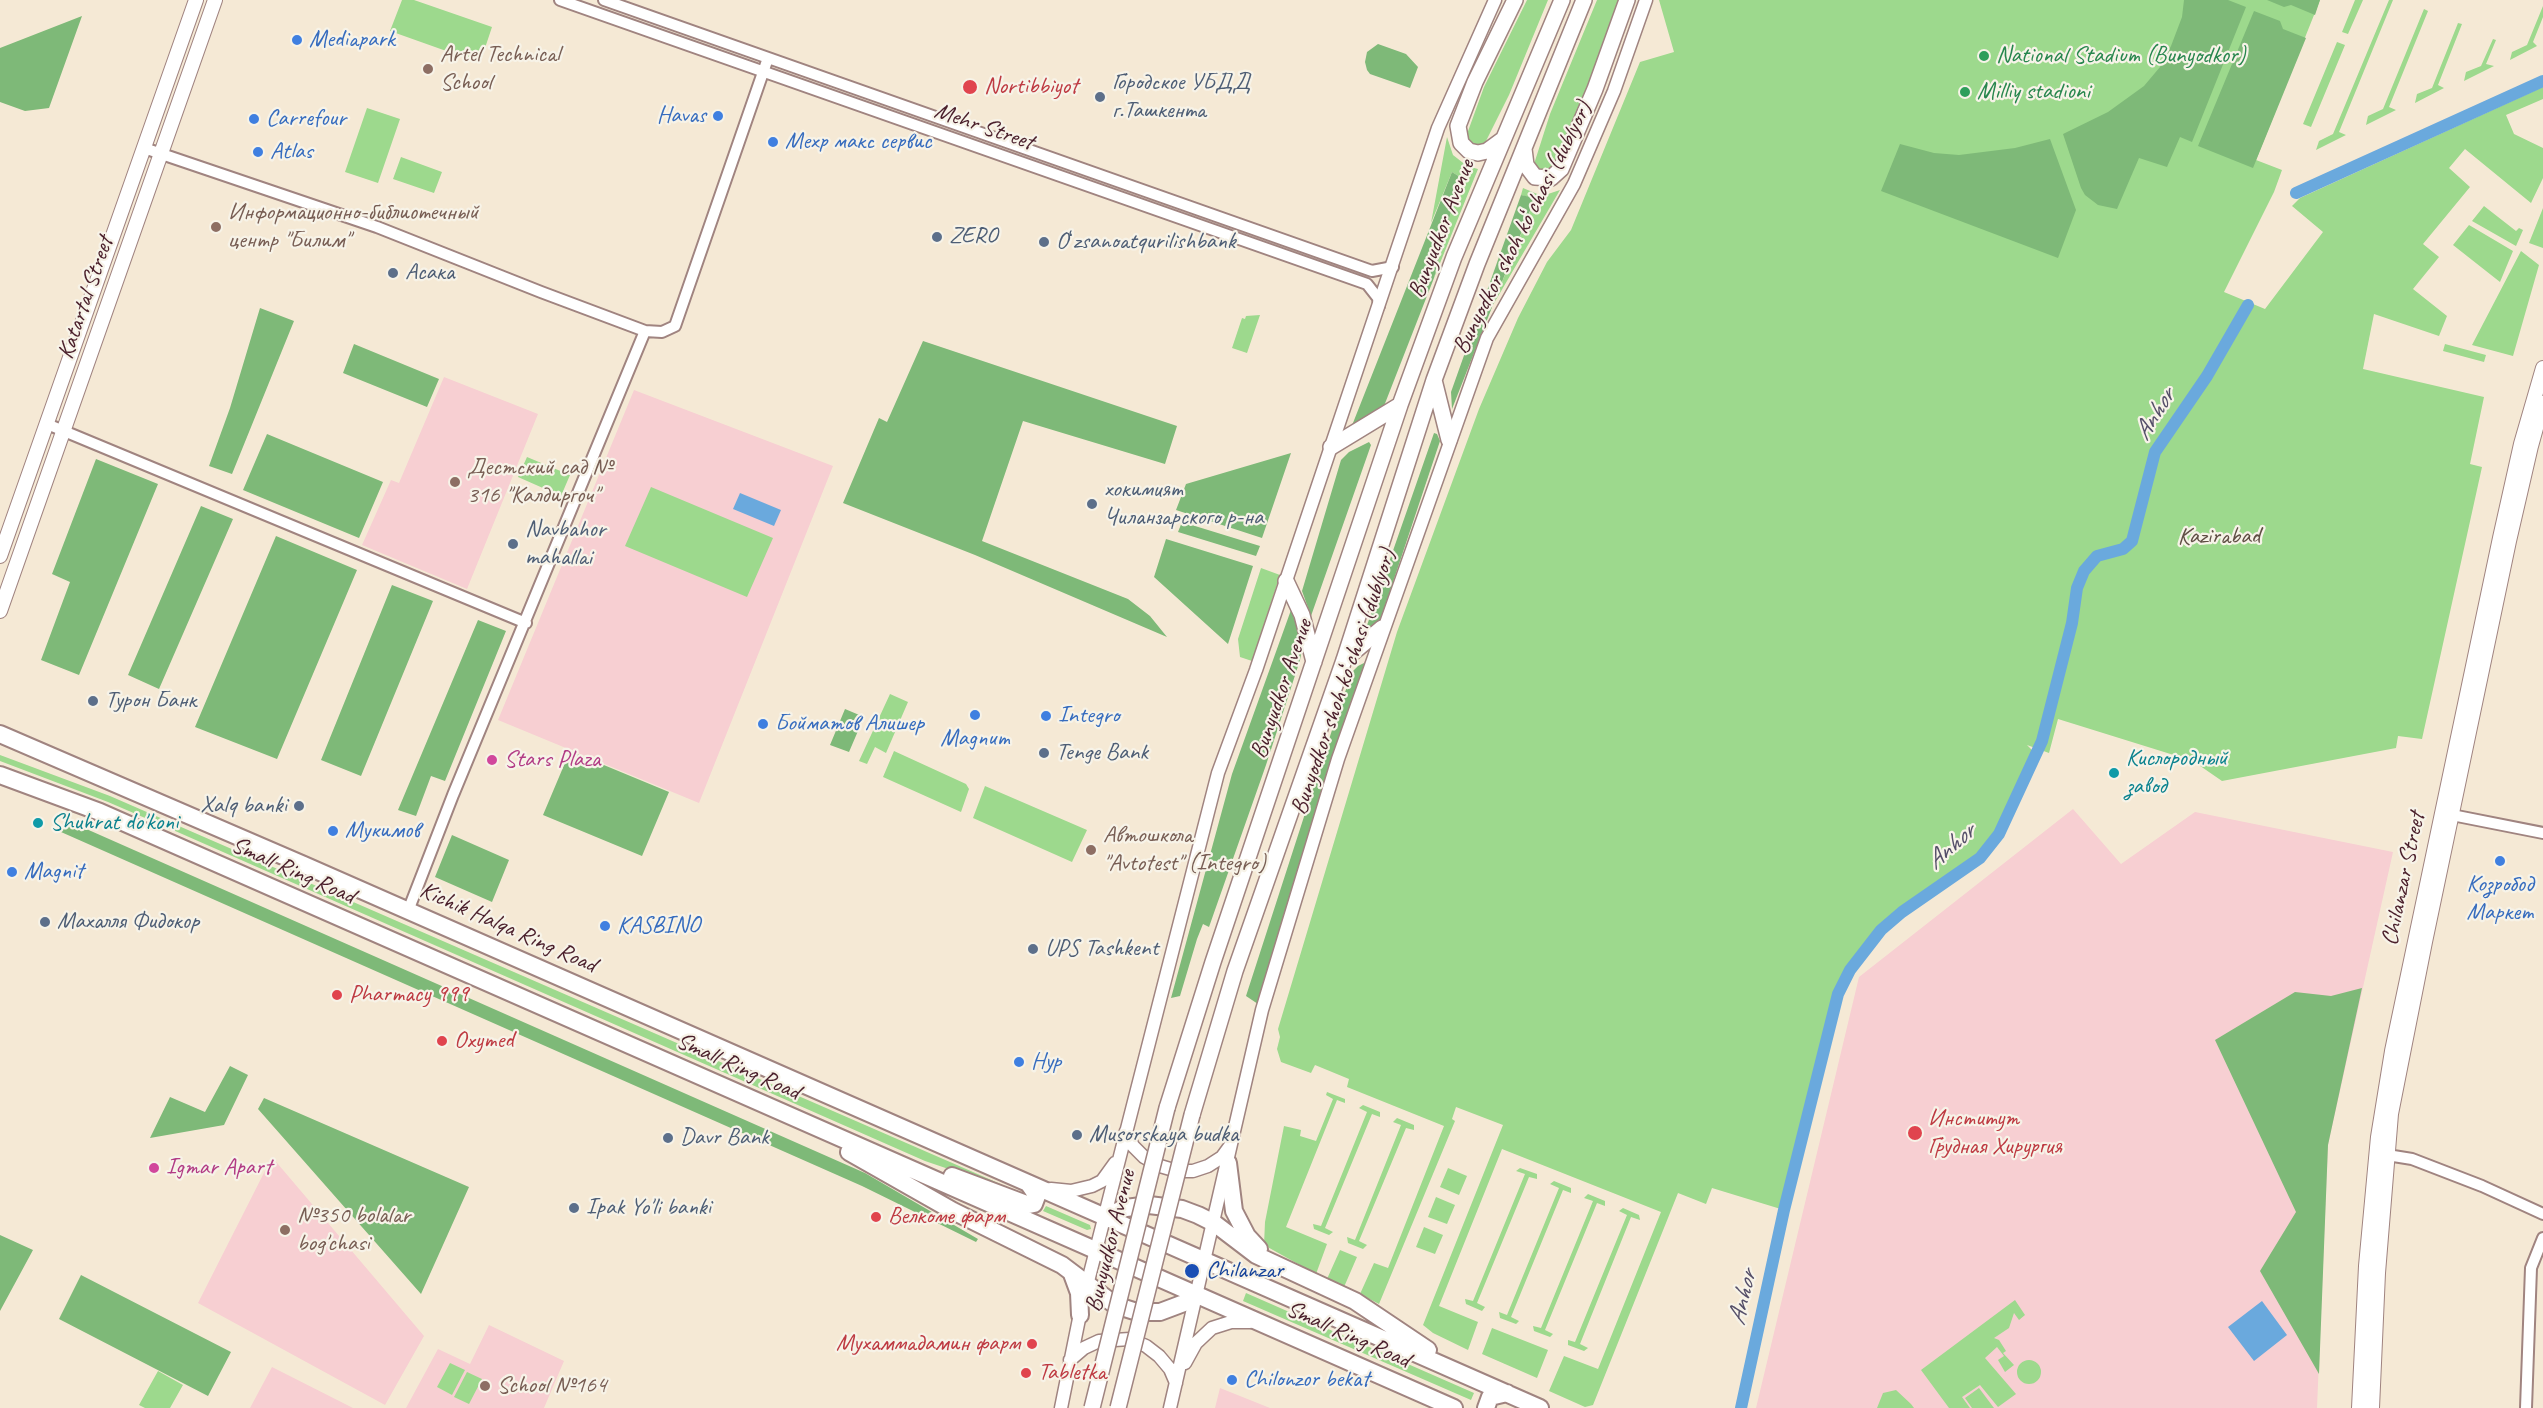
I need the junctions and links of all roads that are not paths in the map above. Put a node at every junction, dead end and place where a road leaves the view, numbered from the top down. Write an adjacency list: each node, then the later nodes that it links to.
1 (196, 0): 20 (main road, Katartal Street)
2 (215, 0): 23 (main road, Katartal Street)
3 (560, 0): 12 (street, Mehr Street)
4 (604, 0): 11 (street, Mehr Street)
5 (1495, 0): 25 (street)
6 (1515, 0): 18 (main road)
7 (1562, 0): 18 (main road, Bunyudkor Avenue)
8 (1584, 0): 22 (main road, Bunyudkor Avenue)
9 (1626, 0): 22 (main road)
10 (1646, 0): 36 (street, Bunyodkor shoh koʻchasi (dublyor))
11 (643, 14): 12 (street); 13 (street, Mehr Street)
12 (637, 27): 15 (street, Mehr Street)
13 (768, 58): 14 (street, Mehr Street); 15 (street)
14 (781, 62): 16 (street); 17 (street, Mehr Street)
15 (764, 72): 16 (street, Mehr Street); 29 (street)
16 (776, 76): 21 (street, Mehr Street)
17 (986, 135): 19 (street, Mehr Street); 21 (street)
18 (1502, 140): 33 (main road, Bunyudkor Avenue)
19 (1008, 142): 24 (street); 26 (street, Mehr Street)
20 (144, 148): 23 (street); 34 (main road, Katartal Street)
21 (981, 148): 24 (street, Mehr Street)
22 (1524, 148): 31 (main road, Bunyudkor Avenue)
23 (161, 153): 29 (street); 35 (main road, Katartal Street)
24 (1003, 156): 27 (street, Mehr Street)
25 (1393, 267): 26 (street); 28 (street)
26 (1372, 271): 27 (street)
27 (1367, 284): 28 (street)
28 (1380, 308): 37 (street)
29 (645, 331): 41 (street)
30 (2543, 368): 47 (main road, Chilanzar Street)
31 (1434, 381): 36 (main road); 43 (main road, Bunyudkor Avenue)
32 (2543, 403): 47 (main road, Chilanzar Street)
33 (1400, 405): 37 (main road); 44 (main road, Bunyudkor Avenue)
34 (47, 424): 35 (street); 38 (main road, Katartal Street)
35 (63, 431): 40 (main road, Katartal Street); 41 (street)
36 (1449, 440): 42 (street, Bunyodkor shoh koʻchasi (dublyor))
37 (1331, 447): 39 (street)
38 (0, 556)
39 (1286, 581): 44 (main road); 51 (street)
40 (0, 611)
41 (526, 623): 49 (street)
42 (1382, 628): 43 (main road); 52 (street, Bunyodkor shoh koʻchasi (dublyor))
43 (1344, 660): 75 (main road, Bunyudkor Avenue, bridge)
44 (1314, 662): 74 (main road, Bunyudkor Avenue, bridge)
45 (0, 734): 49 (highway, Kichik Halqa Ring Road)
46 (5, 779): 50 (highway, Small Ring Road)
47 (2447, 814): 48 (street); 53 (main road, Chilanzar Street)
48 (2543, 832)
49 (408, 911): 56 (highway, Small Ring Road)
50 (760, 1103): 55 (highway, Small Ring Road); 64 (highway)
51 (1125, 1136): 52 (street); 56 (street); 58 (street)
52 (1233, 1143): 54 (street, Bunyodkor shoh koʻchasi (dublyor))
53 (2382, 1155): 57 (street); 80 (main road, Chilanzar Street); 81 (main road, Chilanzar Street)
54 (1228, 1163): 59 (street, Bunyodkor shoh koʻchasi (dublyor)); 63 (highway)
55 (912, 1169): 56 (highway); 61 (highway, Small Ring Road)
56 (1028, 1183): 58 (highway, Small Ring Road)
57 (2543, 1214)
58 (1104, 1216): 59 (highway); 61 (street); 62 (highway, Small Ring Road)
59 (1214, 1223): 62 (street, Bunyodkor shoh koʻchasi (dublyor)); 63 (highway)
60 (2543, 1238): 82 (street)
61 (1095, 1250): 65 (street); 66 (highway, Small Ring Road)
62 (1205, 1260): 66 (street, Bunyodkor shoh koʻchasi (dublyor)); 70 (highway, Small Ring Road)
63 (1278, 1265): 70 (highway)
64 (1072, 1273): 65 (highway); 67 (highway)
65 (1087, 1285): 66 (highway); 67 (street)
66 (1197, 1294): 68 (highway, Small Ring Road); 71 (street, Bunyodkor shoh koʻchasi (dublyor))
67 (1080, 1315): 69 (street)
68 (1262, 1323): 71 (street); 77 (highway, Small Ring Road)
69 (1070, 1360): 71 (street); 73 (street)
70 (1465, 1375): 72 (highway, Small Ring Road)
71 (1176, 1383): 76 (street, Bunyodkor shoh koʻchasi (dublyor))
72 (1507, 1394): 78 (highway); 79 (highway, Small Ring Road)
73 (1061, 1408)
74 (1092, 1408)
75 (1118, 1408)
76 (1170, 1408)
77 (1455, 1408)
78 (1486, 1408)
79 (1540, 1408)
80 (2360, 1408)
81 (2372, 1408)
82 (2526, 1408)

